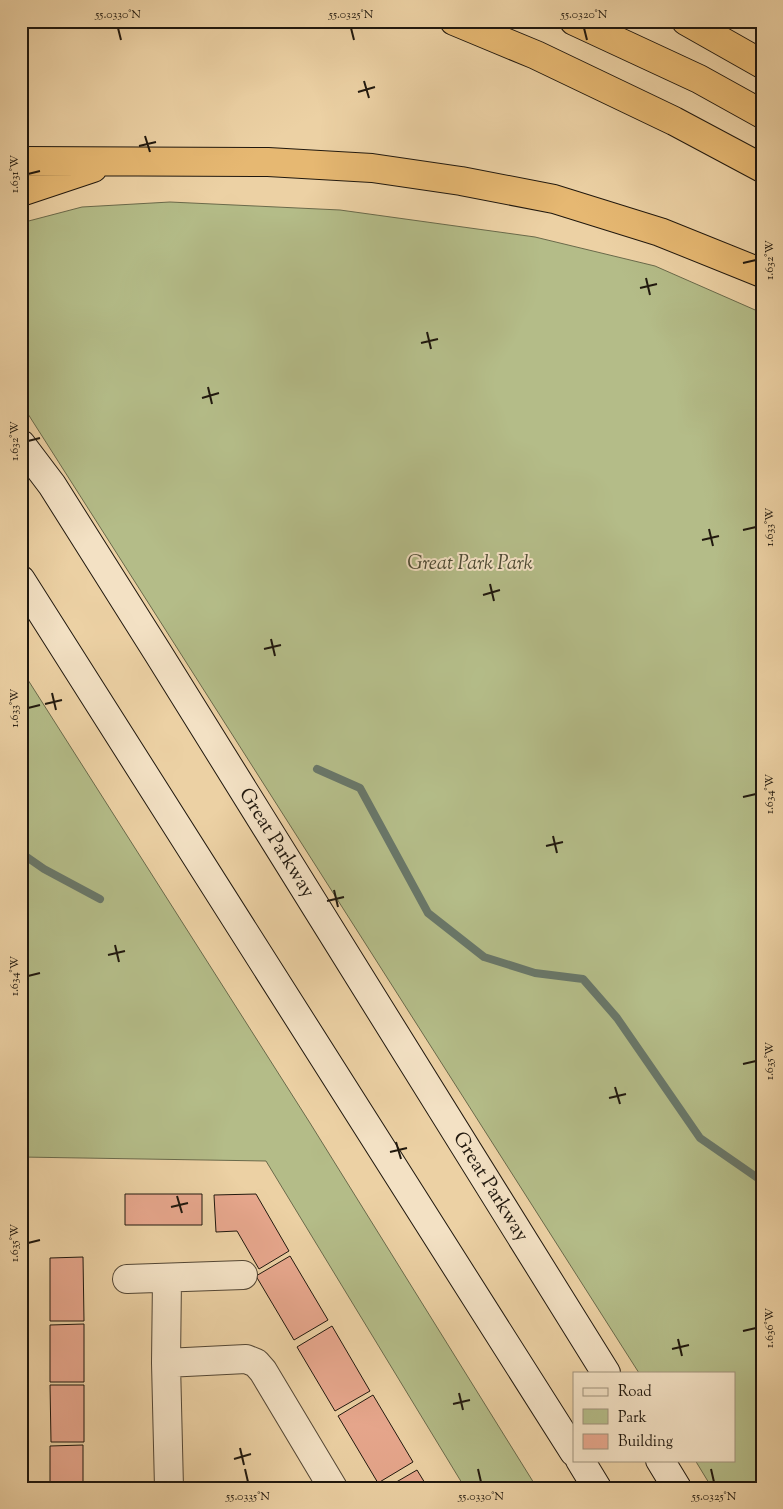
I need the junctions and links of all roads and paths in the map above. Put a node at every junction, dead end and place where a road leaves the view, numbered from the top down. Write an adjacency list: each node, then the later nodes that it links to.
1 (454, 21): 8 (highway)
2 (574, 21): 5 (highway)
3 (686, 21): 4 (highway)
4 (762, 64)
5 (762, 114)
6 (21, 161): 7 (highway)
7 (114, 162): 9 (highway); 10 (highway)
8 (762, 168)
9 (21, 192)
10 (762, 273)
11 (21, 444): 17 (street, Great Parkway)
12 (21, 580): 18 (street)
13 (243, 1275): 14 (street)
14 (167, 1278): 15 (street); 16 (street)
15 (127, 1279)
16 (166, 1363): 21 (street); 22 (street)
17 (605, 1372)
18 (573, 1450)
19 (581, 1462): 23 (street)
20 (661, 1462): 24 (street)
21 (169, 1488)
22 (332, 1488)
23 (597, 1488)
24 (677, 1488)

